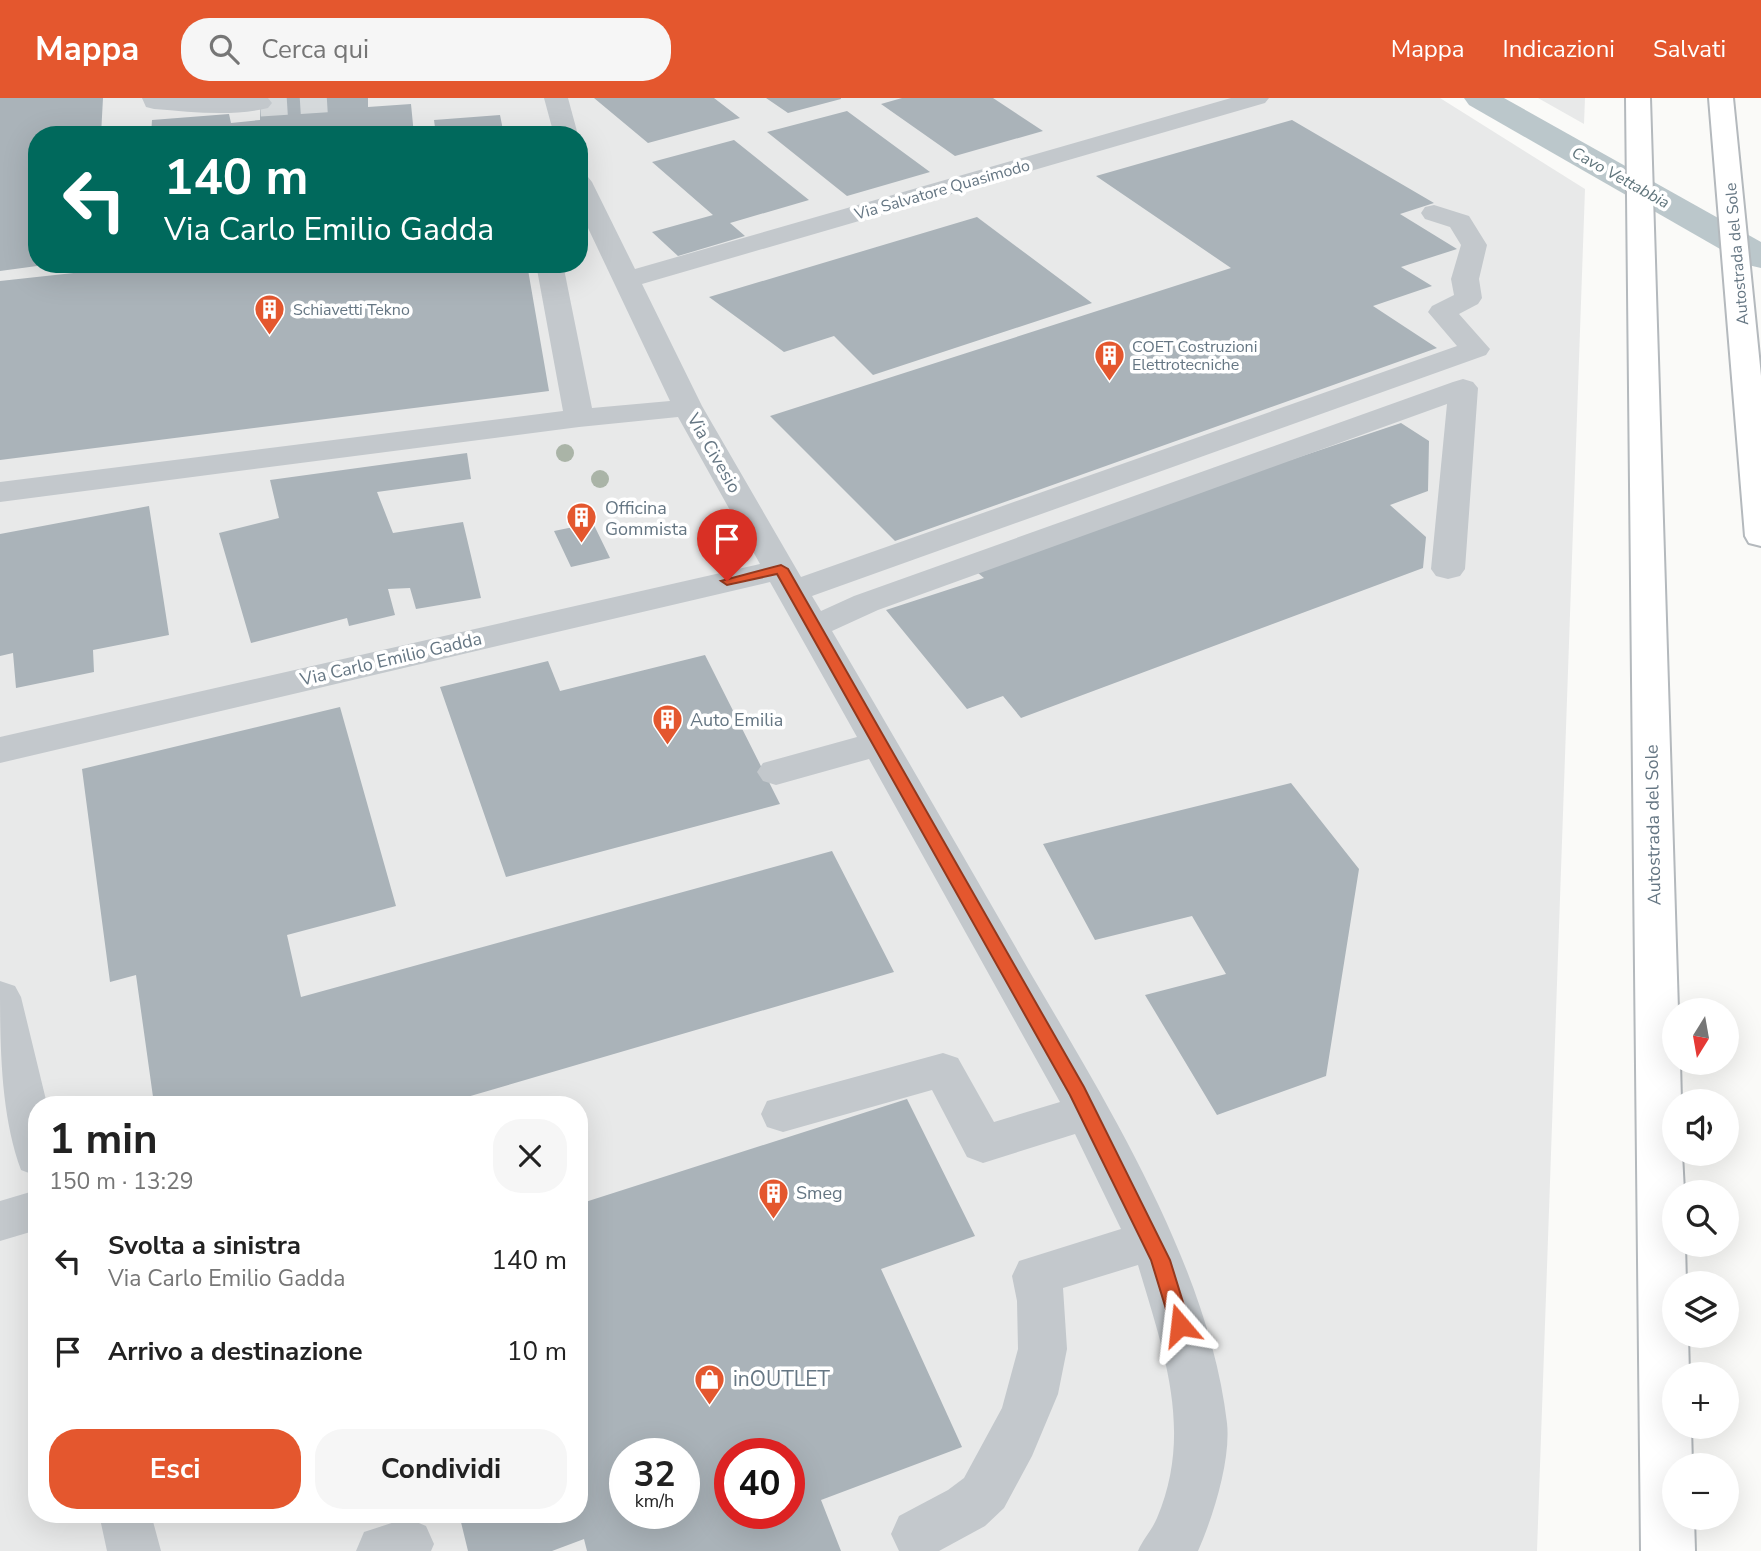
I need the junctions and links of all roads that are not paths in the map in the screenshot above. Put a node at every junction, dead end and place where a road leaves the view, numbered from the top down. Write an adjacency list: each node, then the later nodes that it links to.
1 (154, 98): 6 (street)
2 (556, 98): 7 (street)
3 (1257, 98): 11 (street, Via Salvatore Quasimodo)
4 (1638, 98): 32 (highway, Autostrada del Sole)
5 (1721, 98): 12 (highway, Autostrada del Sole)
6 (260, 103)
7 (564, 126)
8 (588, 200): 11 (street, Via Civesio)
9 (1434, 213): 18 (street, Via Carlo Emilio Gadda)
10 (551, 273): 14 (street)
11 (627, 280): 13 (street, Via Civesio)
12 (1746, 298): 16 (highway, Autostrada del Sole)
13 (687, 406): 14 (street); 18 (street, Via Civesio)
14 (579, 418): 15 (street)
15 (0, 492)
16 (1761, 536)
17 (1448, 569): 19 (street)
18 (788, 580): 19 (street, Via Civesio); 21 (street, Via Carlo Emilio Gadda)
19 (814, 625): 20 (street, Via Civesio)
20 (880, 743): 22 (street); 24 (street, Via Civesio)
21 (0, 750)
22 (776, 772)
23 (1, 1007): 26 (street)
24 (1087, 1112): 25 (street); 29 (street, Via Civesio)
25 (783, 1115)
26 (28, 1120)
27 (28, 1213): 28 (street)
28 (0, 1221)
29 (1151, 1240): 31 (street); 34 (street, Via Civesio)
30 (127, 1523): 33 (street)
31 (918, 1534)
32 (1666, 1544)
33 (134, 1551)
34 (1166, 1551)

